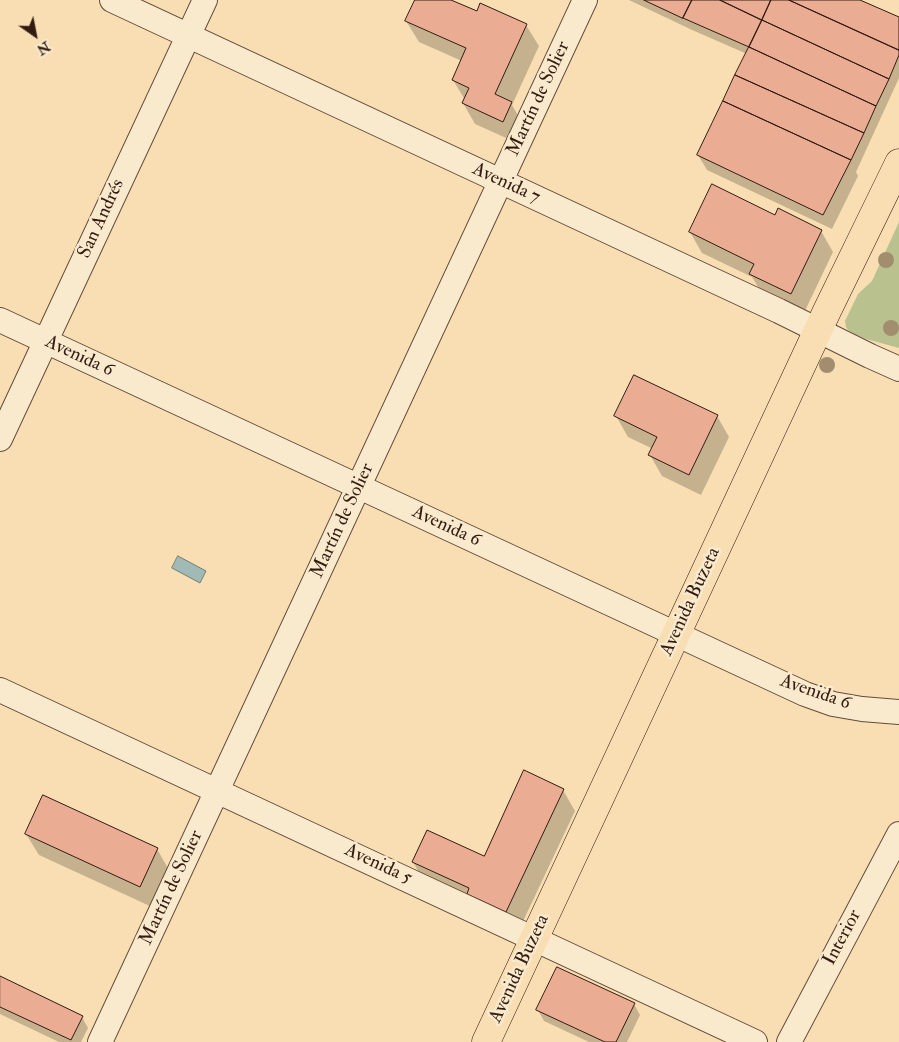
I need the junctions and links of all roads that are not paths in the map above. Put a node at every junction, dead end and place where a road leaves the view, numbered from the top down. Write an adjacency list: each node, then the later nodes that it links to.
1 (112, 0): 4 (street, Avenida 7)
2 (205, 0): 4 (street, San Andrés)
3 (585, 0): 6 (street, Martín de Solier)
4 (188, 36): 6 (street, Avenida 7); 9 (street, San Andrés)
5 (899, 163): 8 (main road, Avenida Buzeta)
6 (500, 181): 8 (street, Avenida 7); 12 (street, Martín de Solier)
7 (0, 320): 9 (street, Avenida 6)
8 (819, 330): 10 (street, Avenida 7); 13 (main road, Avenida Buzeta)
9 (46, 341): 11 (street, San Andrés); 12 (street, Avenida 6)
10 (899, 369)
11 (0, 439)
12 (359, 487): 13 (street, Avenida 6); 16 (street, Martín de Solier)
13 (677, 634): 15 (street, Avenida 6); 18 (main road, Avenida Buzeta)
14 (0, 690): 16 (street, Avenida 5)
15 (899, 712)
16 (217, 791): 18 (street, Avenida 5); 19 (street, Martín de Solier)
17 (899, 834): 22 (street, Interior)
18 (534, 938): 20 (main road, Avenida Buzeta); 21 (street, Avenida 5)
19 (100, 1042)
20 (486, 1042)
21 (755, 1042)
22 (789, 1042)

